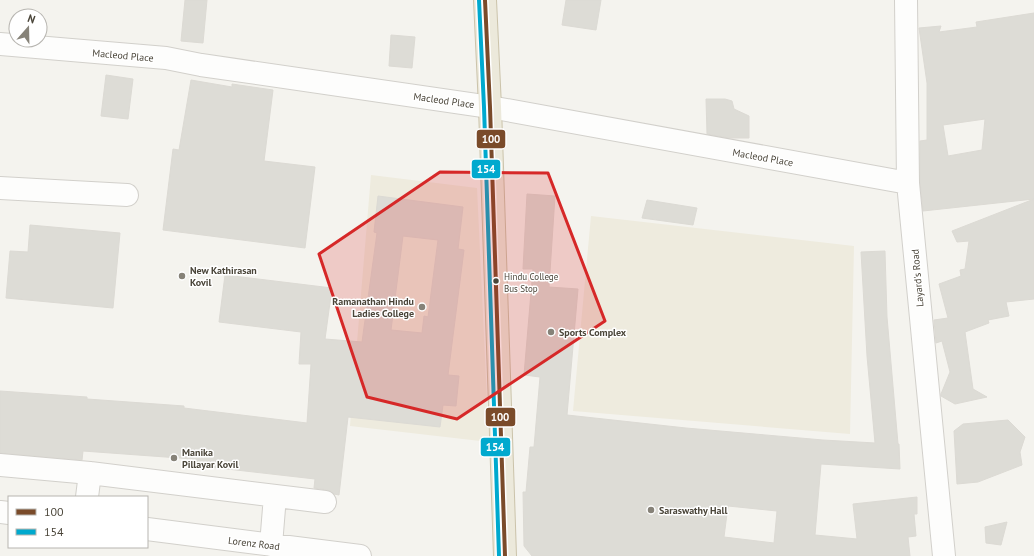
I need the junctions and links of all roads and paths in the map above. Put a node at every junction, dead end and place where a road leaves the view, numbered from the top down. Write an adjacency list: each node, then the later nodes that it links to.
1 (485, 0): 4 (highway)
2 (906, 0): 5 (street, Layard's Road)
3 (0, 44): 4 (street, Macleod Place)
4 (490, 107): 5 (street, Macleod Place); 16 (highway)
5 (908, 183): 17 (street, Layard's Road)
6 (0, 188): 7 (street)
7 (127, 195)
8 (0, 465): 9 (street)
9 (90, 473): 10 (street); 11 (street)
10 (87, 496)
11 (275, 496): 12 (street); 14 (street)
12 (325, 502)
13 (148, 529): 14 (street, Lorenz Road)
14 (271, 545): 15 (street, Lorenz Road)
15 (360, 556)
16 (505, 556)
17 (944, 556)

